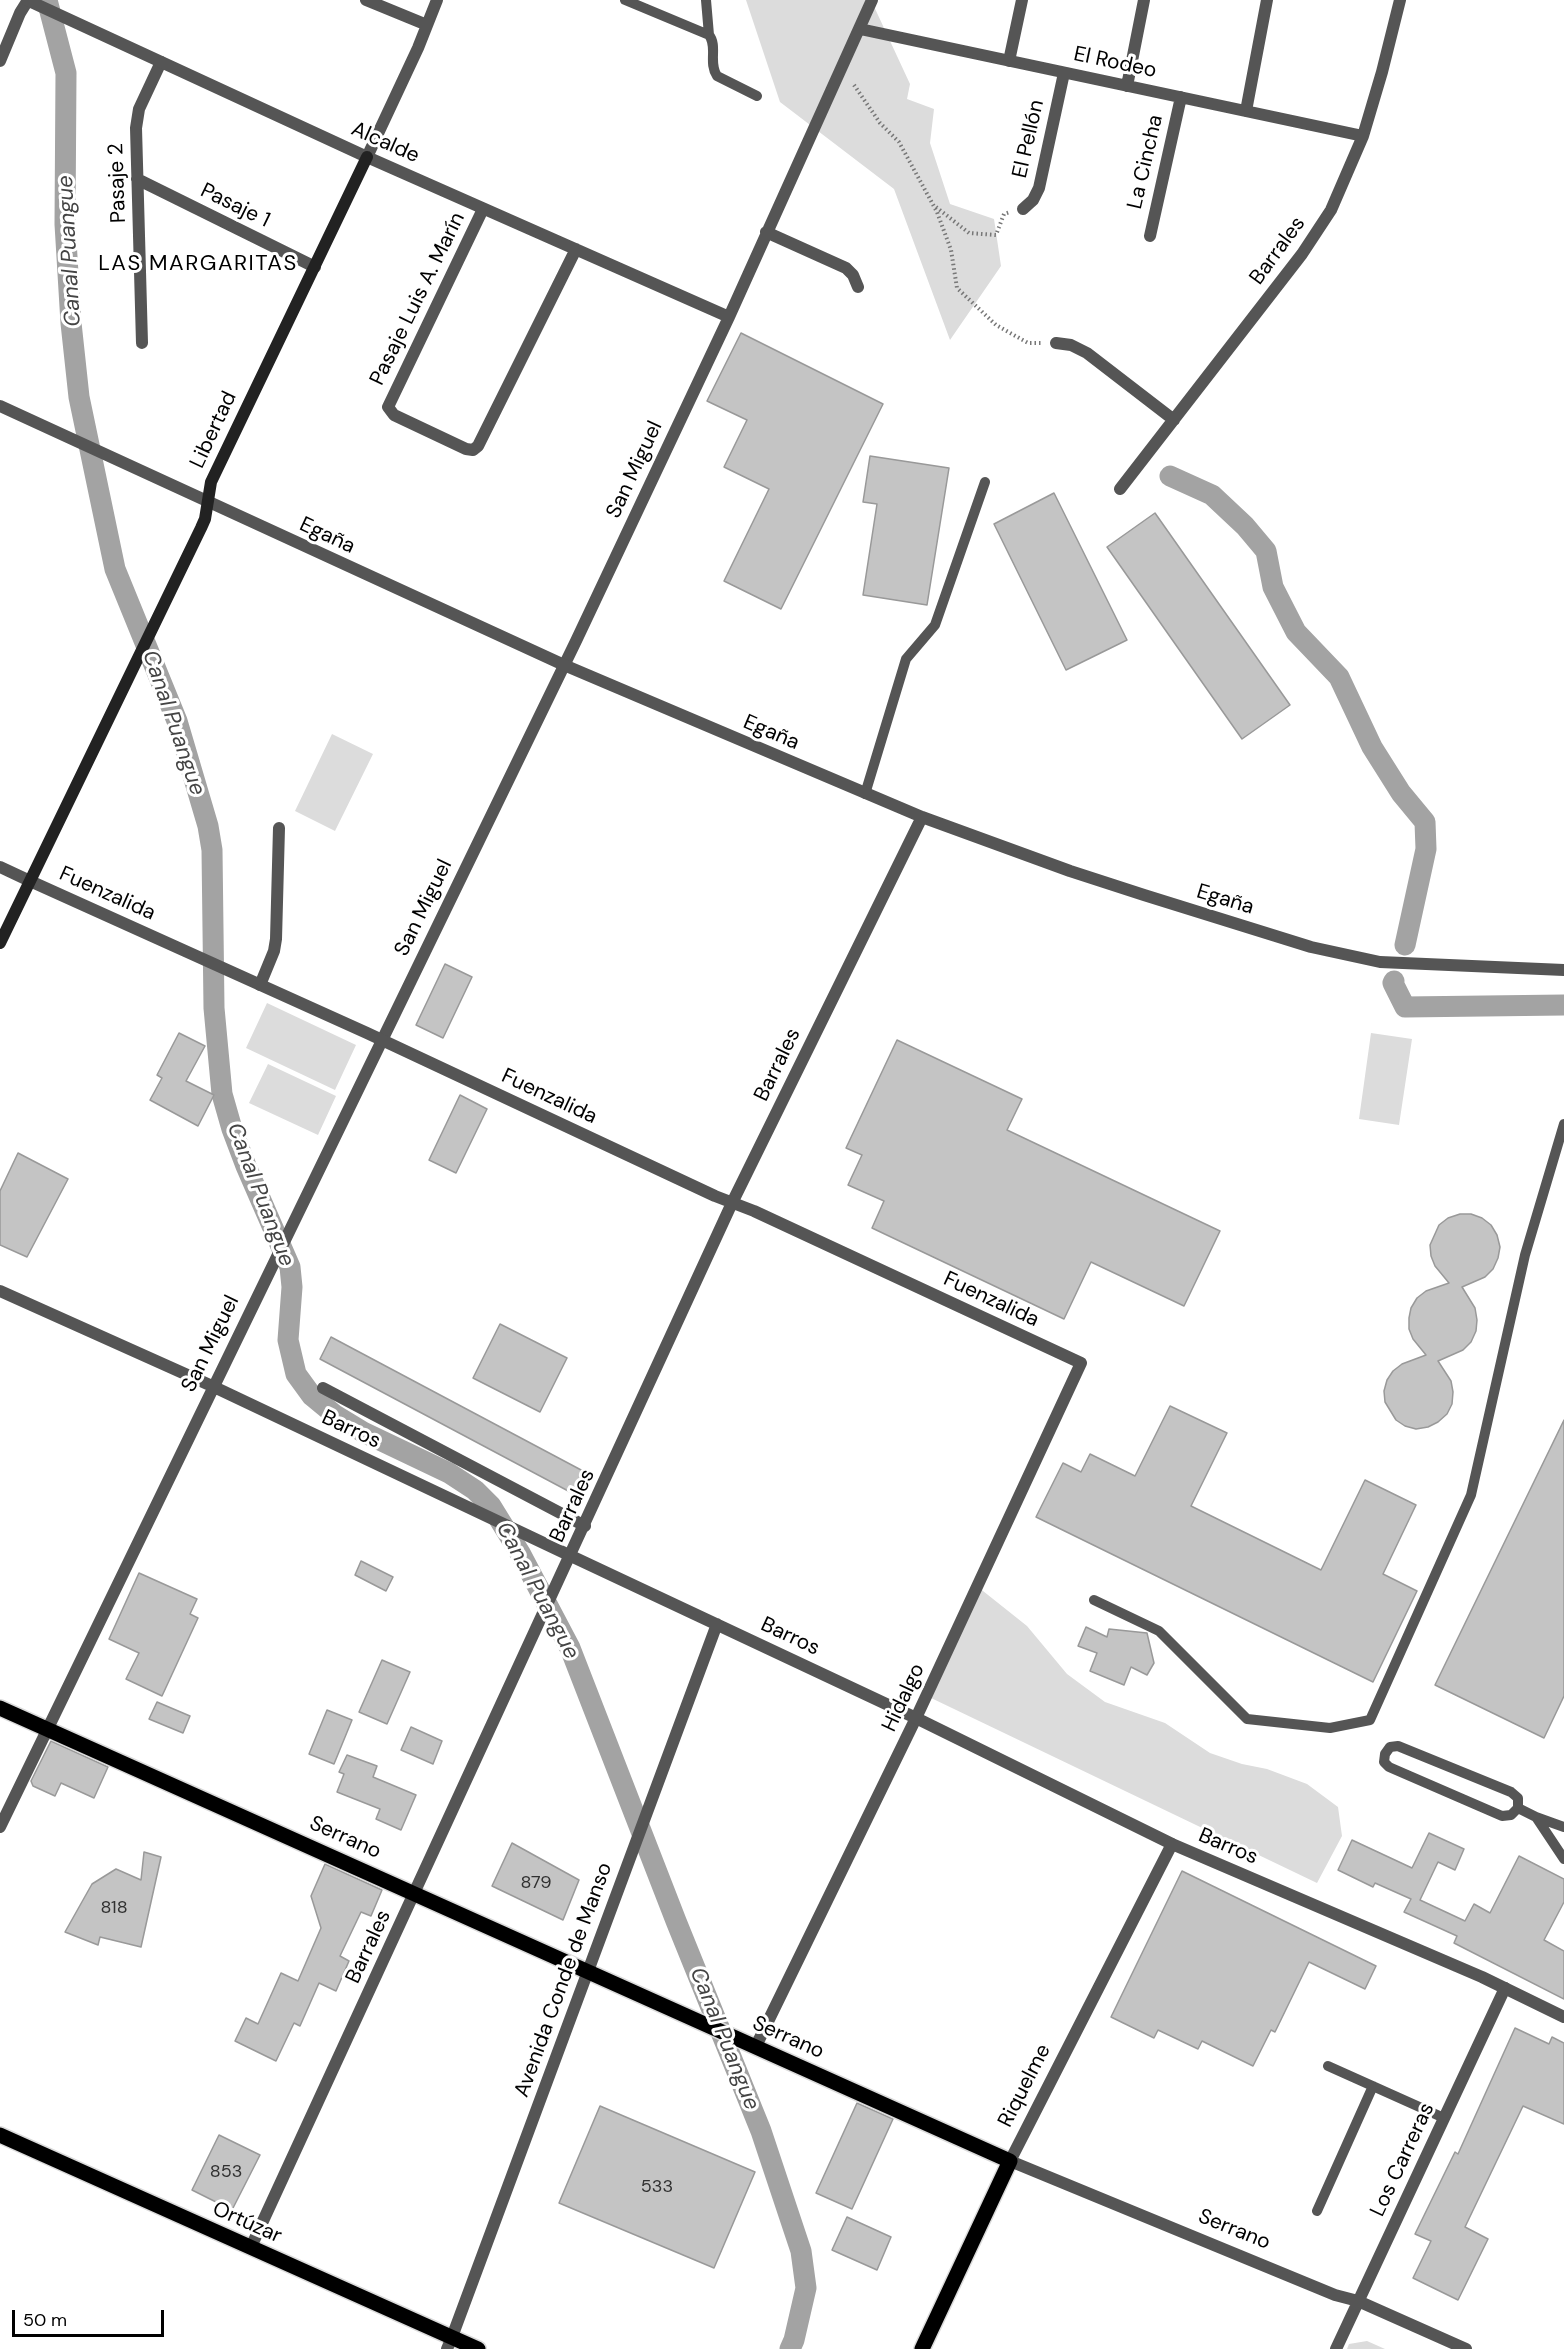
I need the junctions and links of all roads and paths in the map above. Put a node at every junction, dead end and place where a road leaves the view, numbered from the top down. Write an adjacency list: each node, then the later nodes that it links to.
1 (28, 0): 14 (street); 16 (street, Alcalde)
2 (366, 0): 11 (street)
3 (437, 0): 11 (street, Libertad)
4 (625, 0): 13 (lane)
5 (706, 0): 13 (lane)
6 (872, 0): 12 (street, San Miguel)
7 (1022, 0): 15 (street)
8 (1144, 0): 19 (street)
9 (1267, 0): 22 (street)
10 (1400, 0): 23 (street, Barrales)
11 (427, 25): 24 (street, Libertad)
12 (860, 29): 15 (street, El Rodeo); 29 (street, San Miguel)
13 (709, 35): 20 (lane)
14 (0, 61)
15 (1009, 61): 17 (street, El Rodeo)
16 (161, 62): 24 (street, Alcalde); 25 (street, Pasaje 2)
17 (1064, 73): 19 (street, El Rodeo); 28 (street, El Pellón)
18 (854, 85): 26 (path)
19 (1127, 86): 21 (street, El Rodeo)
20 (757, 96)
21 (1181, 97): 22 (street, El Rodeo); 30 (street, La Cincha)
22 (1246, 111): 23 (street, El Rodeo)
23 (1363, 136): 38 (street, Barrales)
24 (367, 157): 27 (street, Alcalde); 32 (main road, Libertad)
25 (137, 179): 32 (street, Pasaje 1); 35 (street, Pasaje 2)
26 (933, 204): 28 (path); 36 (path)
27 (483, 208): 31 (street, Alcalde); 31 (street, Pasaje Luis A. Marín)
28 (1023, 209)
29 (766, 232): 33 (street); 34 (street, San Miguel)
30 (1150, 236)
31 (576, 249): 34 (street, Alcalde)
32 (315, 267): 41 (main road, Libertad)
33 (858, 287)
34 (729, 317): 42 (street, San Miguel)
35 (142, 343)
36 (1056, 343): 38 (street)
37 (0, 406): 41 (street, Egaña)
38 (1174, 420): 40 (street, Barrales)
39 (985, 482): 43 (lane)
40 (1120, 489)
41 (208, 502): 42 (street, Egaña); 47 (main road, Libertad)
42 (564, 665): 43 (street, Egaña); 51 (street, San Miguel)
43 (865, 794): 44 (street, Egaña)
44 (922, 817): 49 (street, Egaña); 53 (street, Barrales)
45 (279, 828): 50 (street)
46 (0, 867): 47 (street, Fuenzalida)
47 (30, 881): 48 (main road, Libertad); 50 (street, Fuenzalida)
48 (0, 943)
49 (1564, 970)
50 (260, 985): 51 (street, Fuenzalida)
51 (382, 1040): 53 (street, Fuenzalida); 56 (street, San Miguel)
52 (1564, 1124): 60 (lane)
53 (732, 1203): 55 (street, Fuenzalida); 58 (street, Barrales)
54 (0, 1291): 56 (street, Barros)
55 (1081, 1363): 63 (street, Hidalgo)
56 (212, 1386): 59 (street, Barros); 64 (street, San Miguel)
57 (323, 1388): 58 (street)
58 (585, 1526): 59 (street, Barrales)
59 (572, 1556): 61 (street, Barros); 71 (street, Barrales)
60 (1094, 1600)
61 (717, 1624): 63 (street, Barros); 72 (street, Avenida Conde de Manso)
62 (0, 1708): 64 (main road, Serrano)
63 (916, 1718): 69 (street, Barros); 75 (street, Hidalgo)
64 (46, 1728): 67 (street, San Miguel); 71 (main road, Serrano)
65 (1518, 1808): 65 (lane); 66 (lane)
66 (1536, 1817): 68 (lane); 70 (lane)
67 (0, 1827)
68 (1564, 1827)
69 (1172, 1844): 73 (street, Barros); 80 (street, Riquelme)
70 (1564, 1859)
71 (416, 1893): 72 (main road, Serrano); 82 (street, Barrales)
72 (588, 1971): 75 (main road, Serrano); 84 (street, Avenida Conde de Manso)
73 (1505, 1988): 74 (street, Barros); 78 (street, Los Carreras)
74 (1564, 2017)
75 (756, 2046): 80 (main road, Serrano)
76 (1328, 2066): 77 (lane)
77 (1373, 2086): 78 (lane); 81 (lane)
78 (1444, 2118): 83 (street, Los Carreras)
79 (0, 2135): 82 (main road, Ortúzar)
80 (1010, 2161): 83 (street, Serrano); 86 (main road, Riquelme)
81 (1317, 2211)
82 (251, 2247): 84 (main road, Ortúzar)
83 (1358, 2301): 87 (street, Los Carreras); 88 (street, Serrano)
84 (449, 2343): 85 (main road, Ortúzar)
85 (478, 2349)
86 (922, 2349)
87 (1336, 2349)
88 (1466, 2349)

